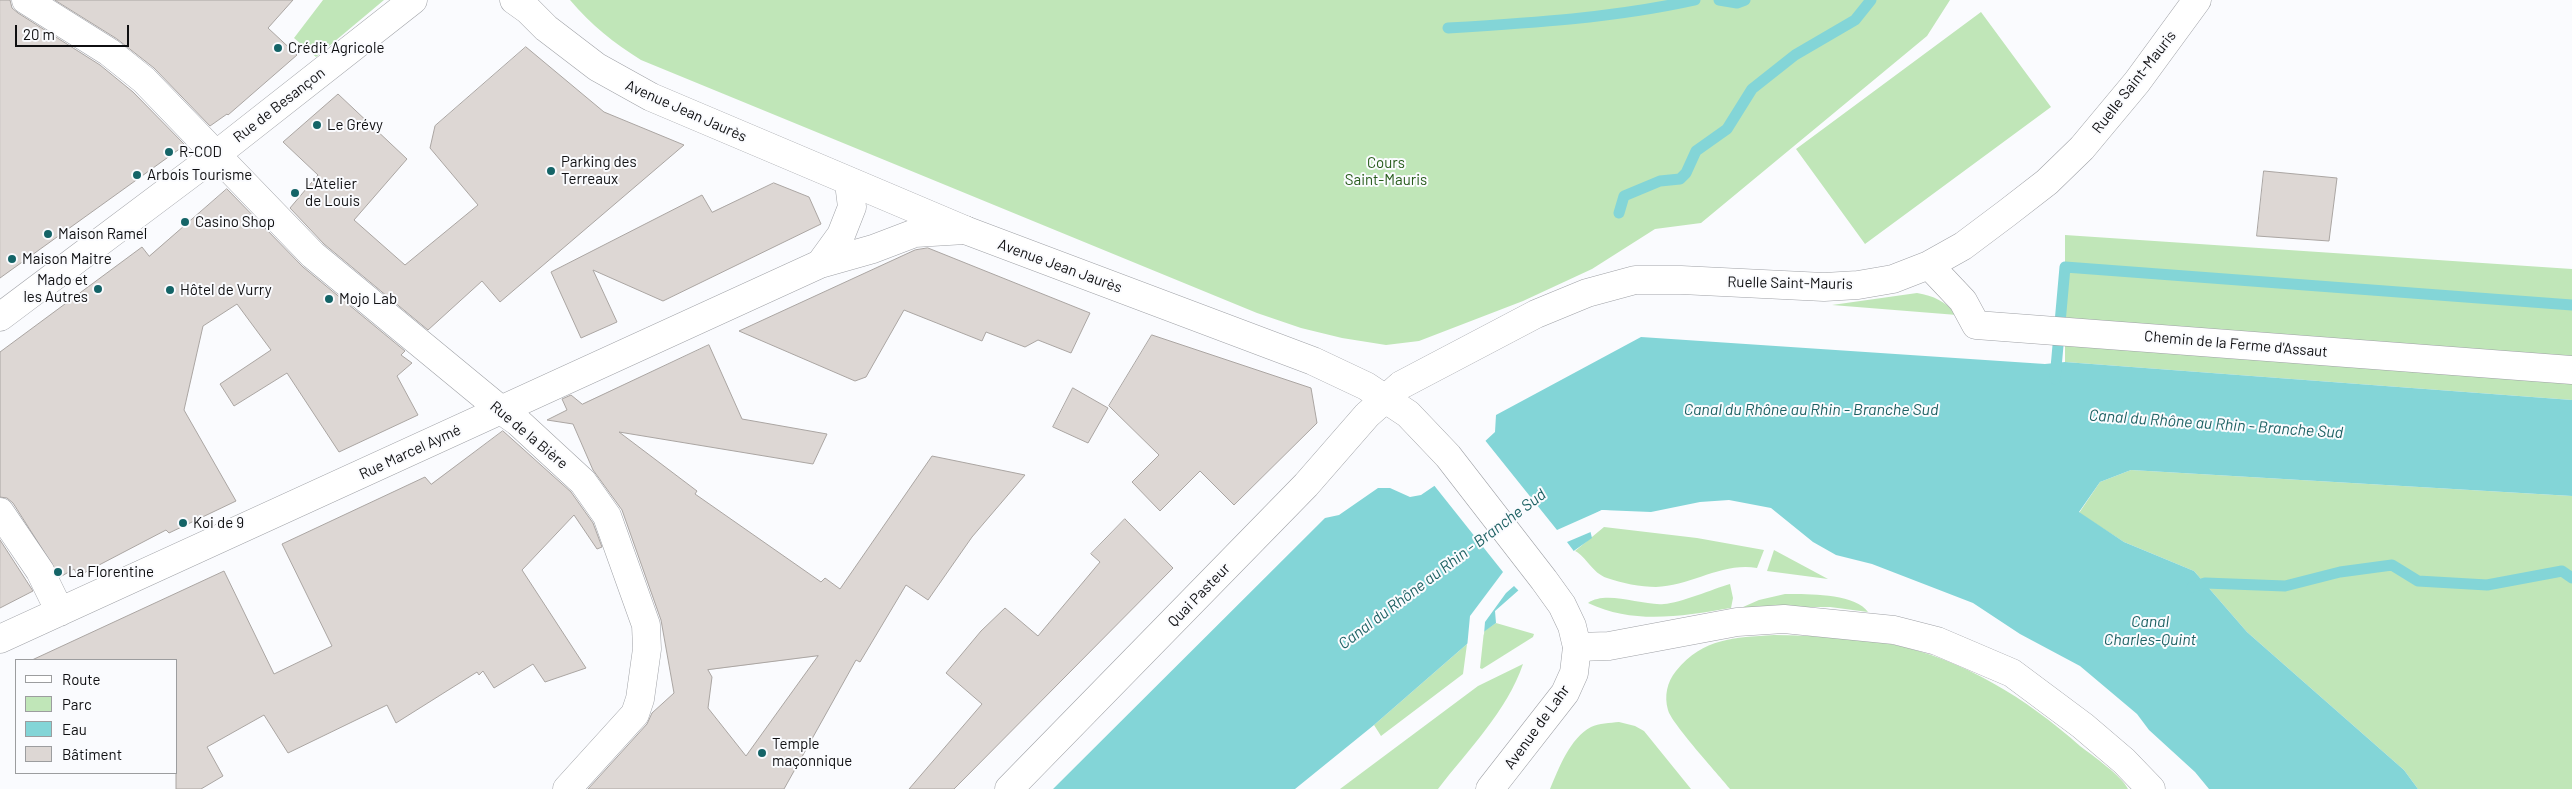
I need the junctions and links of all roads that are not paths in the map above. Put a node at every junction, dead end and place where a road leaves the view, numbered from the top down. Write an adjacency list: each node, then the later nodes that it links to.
1 (26, 0): 5 (street, Rue de la Bière)
2 (413, 0): 5 (street, Rue de Besançon)
3 (2197, 0): 9 (street, Ruelle Saint-Mauris)
4 (523, 3): 6 (street, Avenue Jean Jaurès)
5 (217, 154): 10 (street, Rue de Besançon); 13 (street, Rue de la Bière)
6 (849, 183): 7 (street, Avenue Jean Jaurès); 8 (street, Rue Marcel Aymé)
7 (965, 230): 8 (street, Rue Marcel Aymé); 12 (street, Avenue Jean Jaurès)
8 (820, 264): 13 (street, Rue Marcel Aymé)
9 (1929, 265): 11 (street, Chemin de la Ferme d'Assaut); 12 (street, Ruelle Saint-Mauris)
10 (0, 317)
11 (2572, 370)
12 (1386, 398): 15 (street, Avenue Jean Jaurès); 20 (street, Quai Pasteur)
13 (501, 410): 16 (street, Rue Marcel Aymé); 19 (street, Rue de la Bière)
14 (0, 512): 16 (street)
15 (1544, 580): 18 (street, Avenue de Lahr)
16 (60, 612): 17 (street, Rue Marcel Aymé)
17 (0, 639)
18 (1577, 648): 21 (street, Avenue de Lahr); 22 (street)
19 (566, 789)
20 (1009, 789)
21 (1490, 789)
22 (2151, 789)

